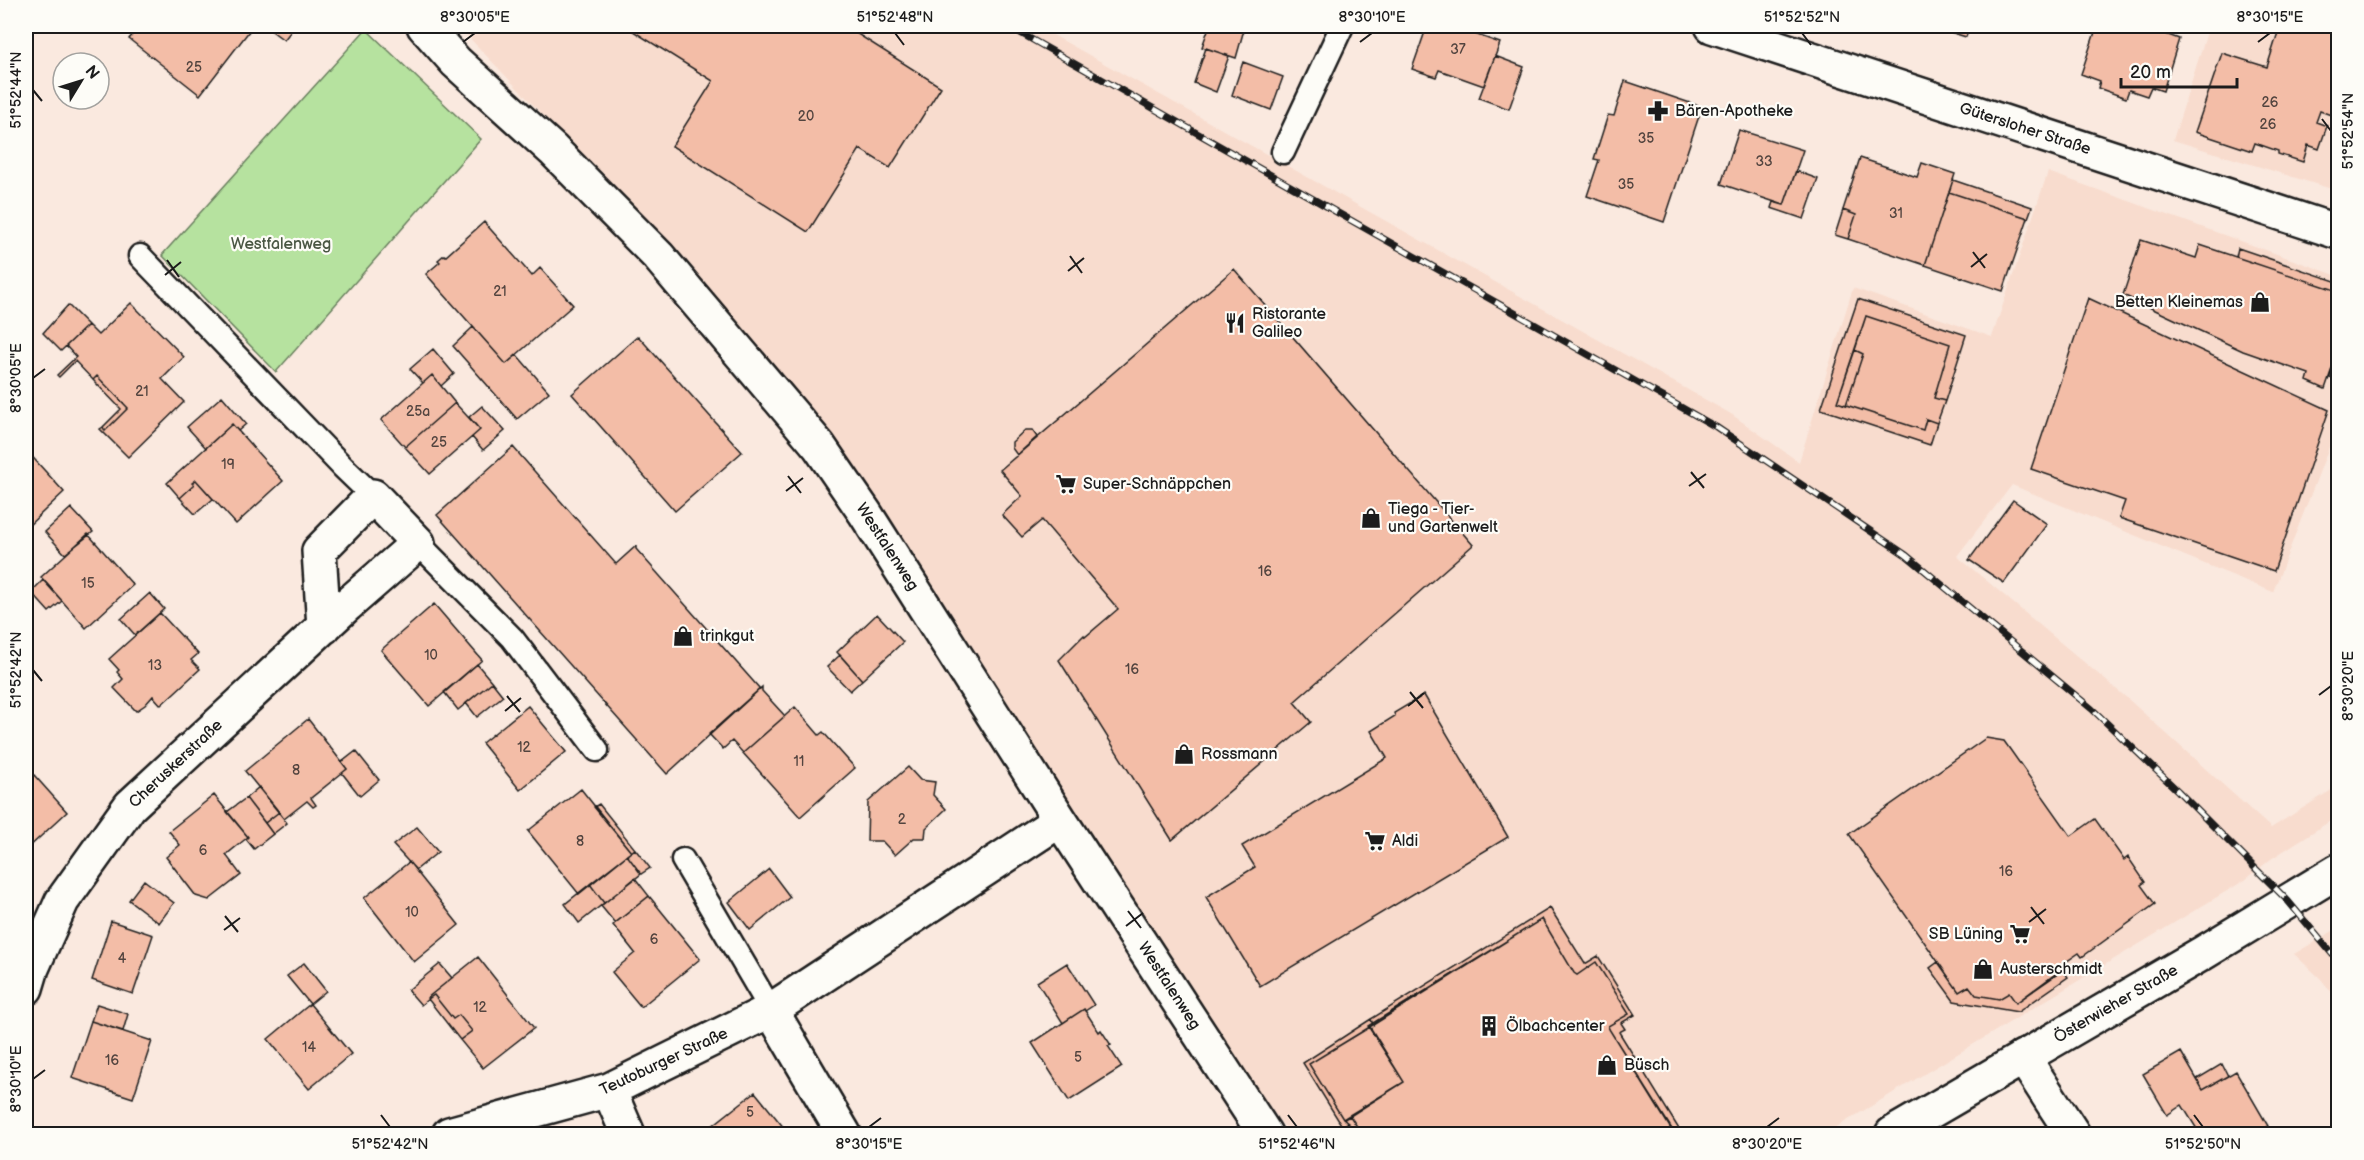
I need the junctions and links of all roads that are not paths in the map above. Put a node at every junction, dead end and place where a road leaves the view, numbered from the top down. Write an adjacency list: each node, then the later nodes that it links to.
1 (424, 26): 11 (street, Westfalenweg)
2 (1342, 26): 4 (lane)
3 (1712, 26): 5 (street, Gütersloher Straße)
4 (1283, 152)
5 (2338, 232)
6 (140, 256): 7 (lane)
7 (374, 496): 8 (street); 9 (street)
8 (418, 543): 9 (street, Cheruskerstraße); 10 (lane)
9 (324, 627): 14 (street, Cheruskerstraße)
10 (597, 750)
11 (1060, 820): 15 (street, Teutoburger Straße); 21 (street, Westfalenweg)
12 (683, 860): 15 (lane)
13 (2338, 871): 16 (street, Österwieher Straße)
14 (26, 988)
15 (771, 1010): 17 (street, Teutoburger Straße); 20 (street)
16 (2024, 1058): 22 (street, Österwieher Straße); 23 (street)
17 (609, 1090): 18 (street, Teutoburger Straße); 19 (street)
18 (449, 1134)
19 (628, 1134)
20 (844, 1134)
21 (1265, 1134)
22 (1892, 1134)
23 (2073, 1134)

